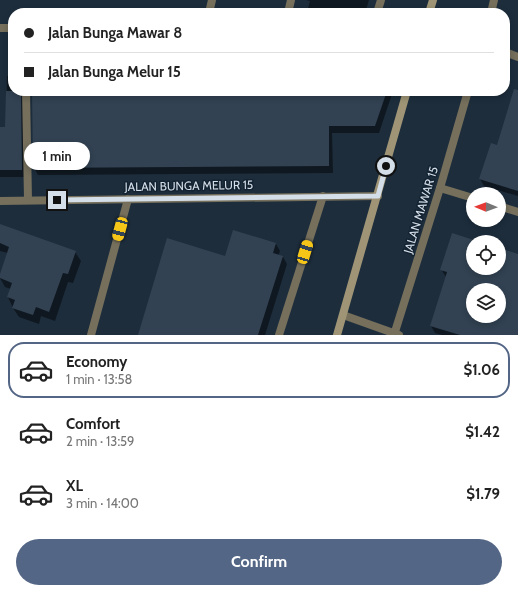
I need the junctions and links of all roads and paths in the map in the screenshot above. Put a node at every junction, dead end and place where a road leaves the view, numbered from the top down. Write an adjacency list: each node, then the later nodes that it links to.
1 (26, 96): 9 (street)
2 (406, 96): 6 (street)
3 (467, 96): 4 (street, JALAN MAWAR 15)
4 (440, 188): 7 (street); 14 (street, JALAN MAWAR 15)
5 (323, 196): 6 (street, JALAN BUNGA MELUR 15); 8 (street, JALAN BUNGA MELUR 15); 16 (street)
6 (378, 196): 13 (street)
7 (466, 196)
8 (128, 199): 9 (street, JALAN BUNGA MELUR 15); 15 (street)
9 (28, 200): 10 (street, JALAN BUNGA MELUR 15)
10 (0, 201)
11 (506, 208): 12 (street)
12 (518, 212)
13 (343, 315): 14 (street); 17 (street)
14 (396, 334)
15 (91, 335)
16 (279, 335)
17 (337, 335)

